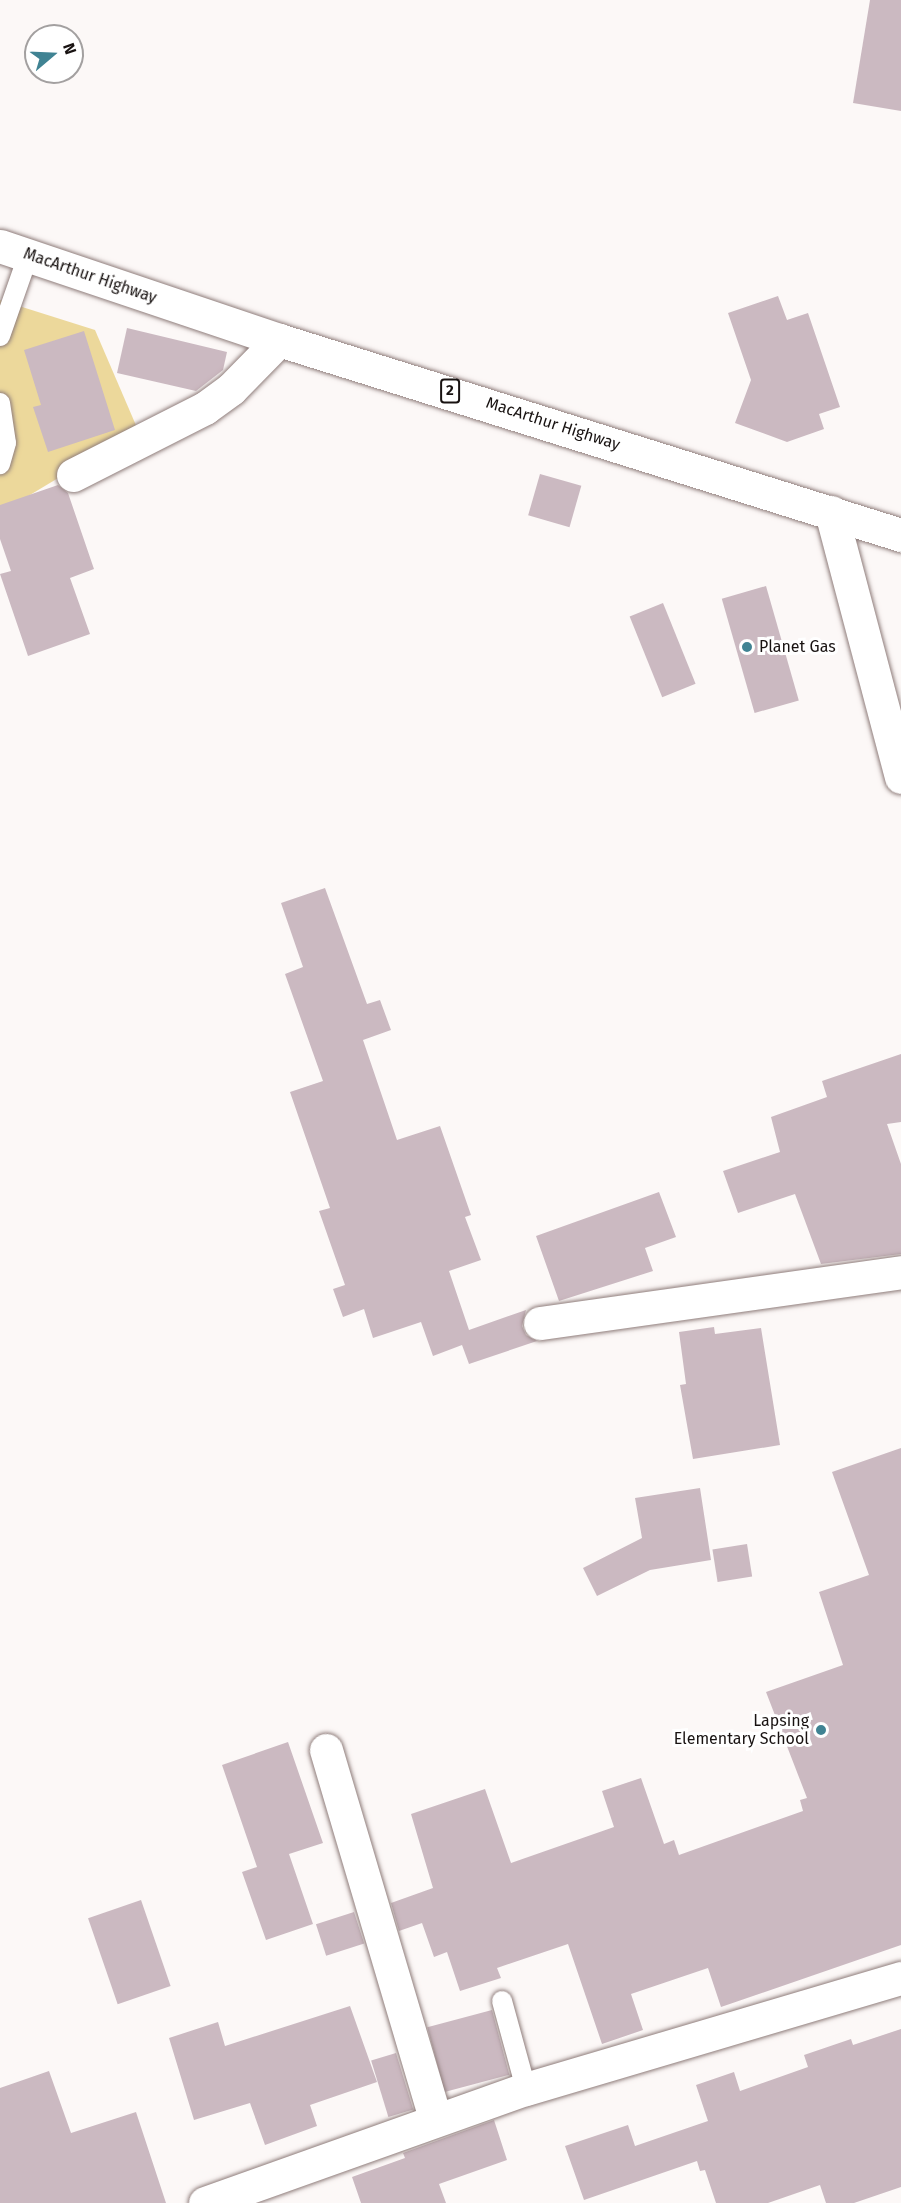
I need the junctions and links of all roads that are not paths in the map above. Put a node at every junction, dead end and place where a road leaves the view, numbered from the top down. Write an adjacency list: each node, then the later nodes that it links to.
1 (14, 251): 2 (lane); 3 (main road, MacArthur Highway / 2)
2 (0, 336)
3 (279, 340): 6 (main road); 7 (main road, MacArthur Highway / 2)
4 (0, 403): 5 (lane)
5 (0, 464)
6 (74, 475)
7 (831, 512): 8 (main road, MacArthur Highway / 2); 9 (main road)
8 (901, 535)
9 (901, 777)
10 (901, 1272): 11 (main road)
11 (540, 1323)
12 (326, 1750): 16 (main road)
13 (901, 1979): 15 (main road)
14 (502, 2001): 15 (lane)
15 (526, 2089): 16 (main road)
16 (435, 2119): 17 (main road)
17 (205, 2203)

